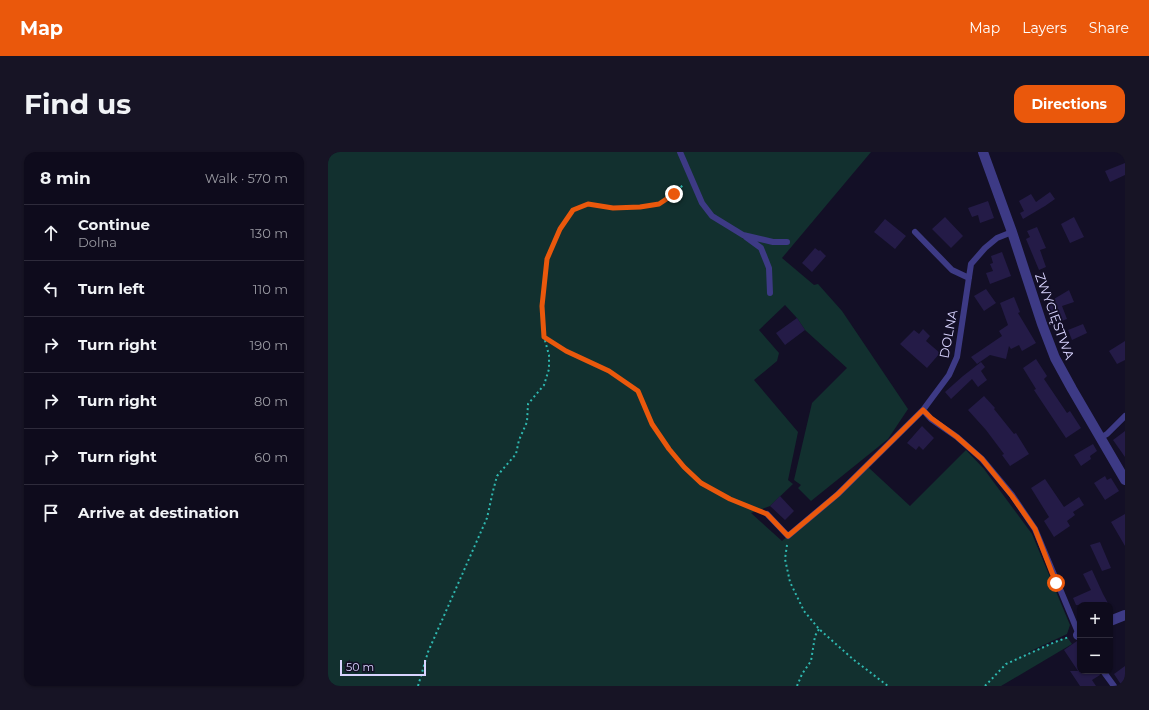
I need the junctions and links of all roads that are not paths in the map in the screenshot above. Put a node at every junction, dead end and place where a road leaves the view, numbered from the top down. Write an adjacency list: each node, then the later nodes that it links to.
1 (680, 152): 5 (lane)
2 (983, 152): 4 (street, ZWYCIĘSTWA)
3 (915, 232): 7 (lane)
4 (1012, 232): 7 (lane, DOLNA); 11 (street, ZWYCIĘSTWA)
5 (743, 235): 6 (lane); 8 (lane)
6 (787, 242)
7 (969, 278): 9 (lane, DOLNA)
8 (770, 294)
9 (923, 410): 13 (lane, DOLNA); 16 (lane)
10 (1125, 416): 11 (lane)
11 (1100, 438): 12 (street, ZWYCIĘSTWA)
12 (1125, 480)
13 (767, 514)
14 (1125, 615): 15 (street)
15 (1113, 620)
16 (1077, 630)
17 (1105, 674): 18 (lane)
18 (1114, 686)

